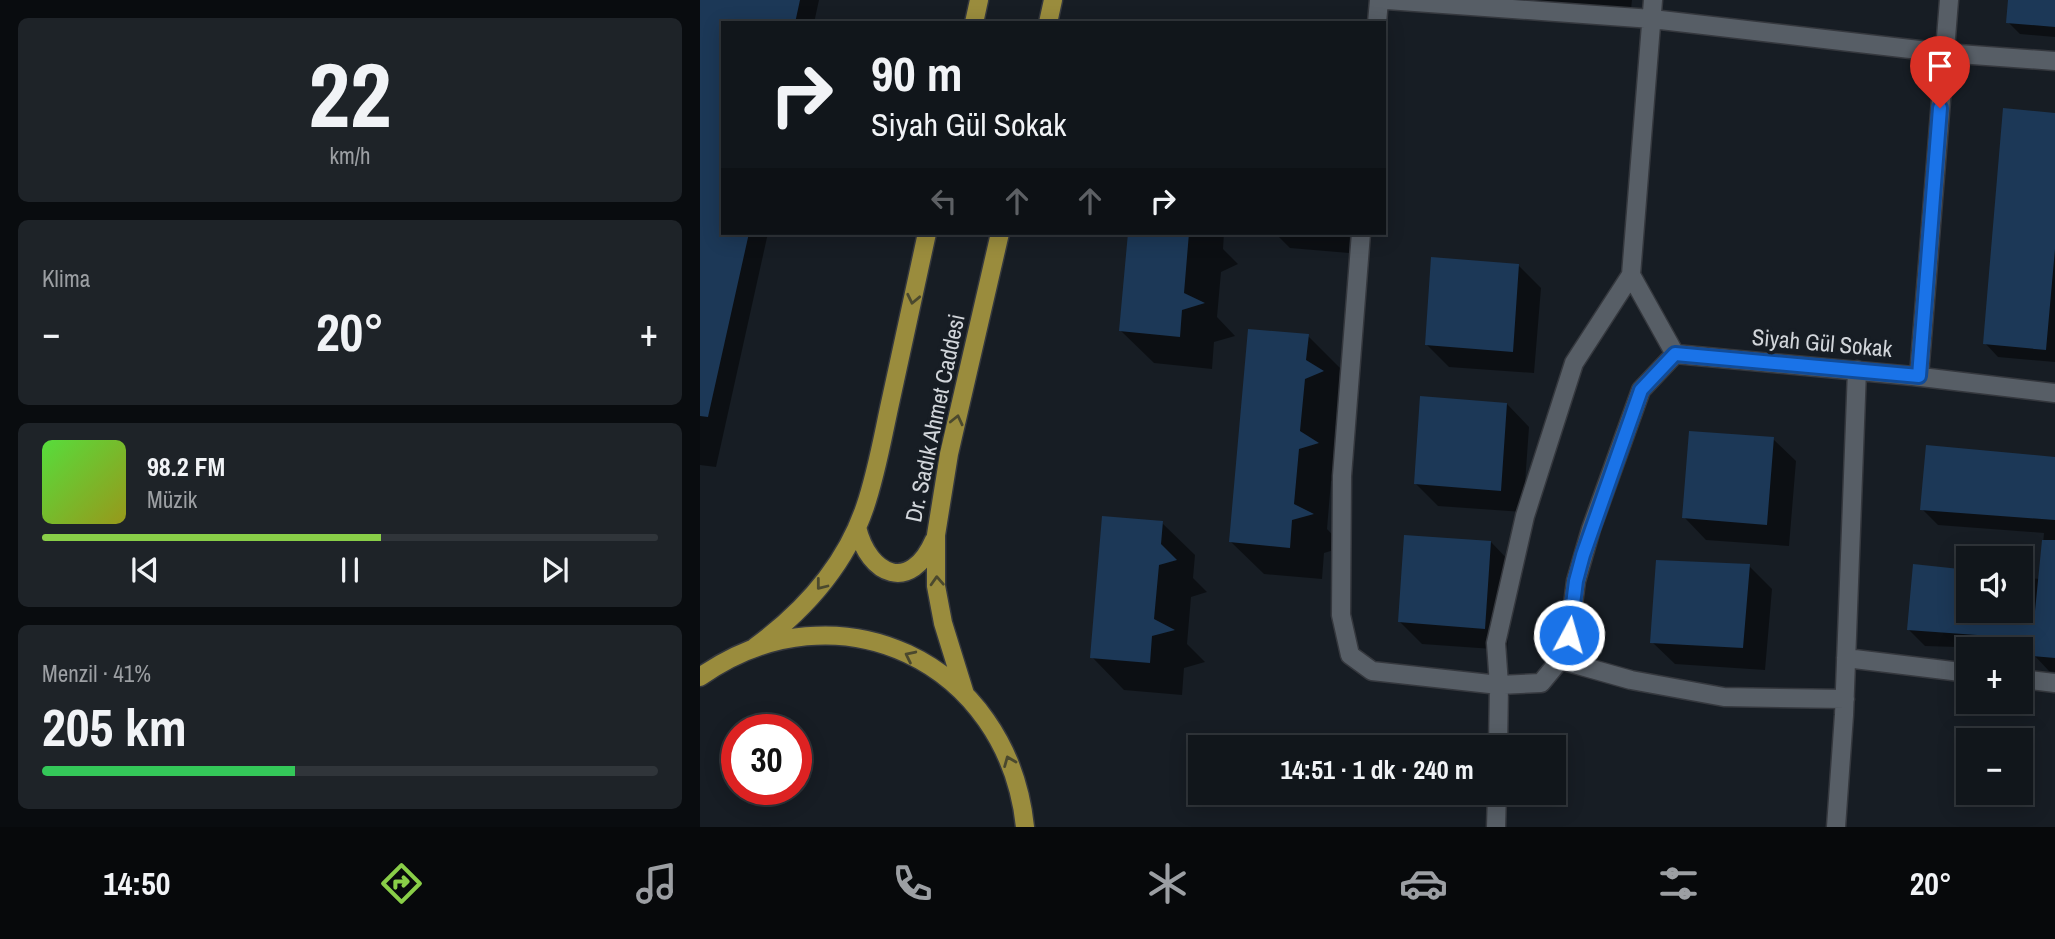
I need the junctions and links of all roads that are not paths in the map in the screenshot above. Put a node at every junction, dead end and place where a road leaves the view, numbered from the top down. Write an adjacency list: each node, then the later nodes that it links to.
1 (979, 0): 8 (main road)
2 (1053, 0): 9 (main road)
3 (1379, 0): 10 (street)
4 (1387, 0): 7 (street)
5 (1653, 0): 7 (street)
6 (1949, 0): 11 (street)
7 (1652, 19): 11 (street); 16 (street)
8 (974, 21)
9 (1048, 21)
10 (1377, 21)
11 (1945, 53): 12 (street); 19 (street)
12 (2055, 61)
13 (927, 235): 21 (main road, Dr. Sadık Ahmet Caddesi, one-way to 21)
14 (1000, 235): 22 (main road, Dr. Sadık Ahmet Caddesi, one-way to 14)
15 (1361, 235): 30 (street)
16 (1631, 275): 17 (street); 30 (street)
17 (1675, 354): 18 (street, Siyah Gül Sokak); 25 (street)
18 (1857, 370): 19 (street, Siyah Gül Sokak); 24 (street)
19 (1919, 376): 20 (street, Siyah Gül Sokak)
20 (2055, 393)
21 (857, 527): 22 (main road); 23 (main road, Dr. Sadık Ahmet Caddesi, one-way to 23)
22 (936, 535): 31 (main road, Dr. Sadık Ahmet Caddesi, one-way to 22)
23 (755, 647): 26 (main road); 31 (main road, one-way to 23)
24 (1846, 658): 27 (street); 32 (street)
25 (1560, 660): 30 (street); 32 (street)
26 (705, 670)
27 (1956, 671)
28 (2033, 680): 29 (street)
29 (2055, 683)
30 (1499, 685): 33 (street)
31 (965, 694): 35 (main road, one-way to 31)
32 (1844, 699): 37 (street)
33 (1497, 735)
34 (1497, 805): 36 (street)
35 (1025, 827)
36 (1496, 827)
37 (1836, 827)

